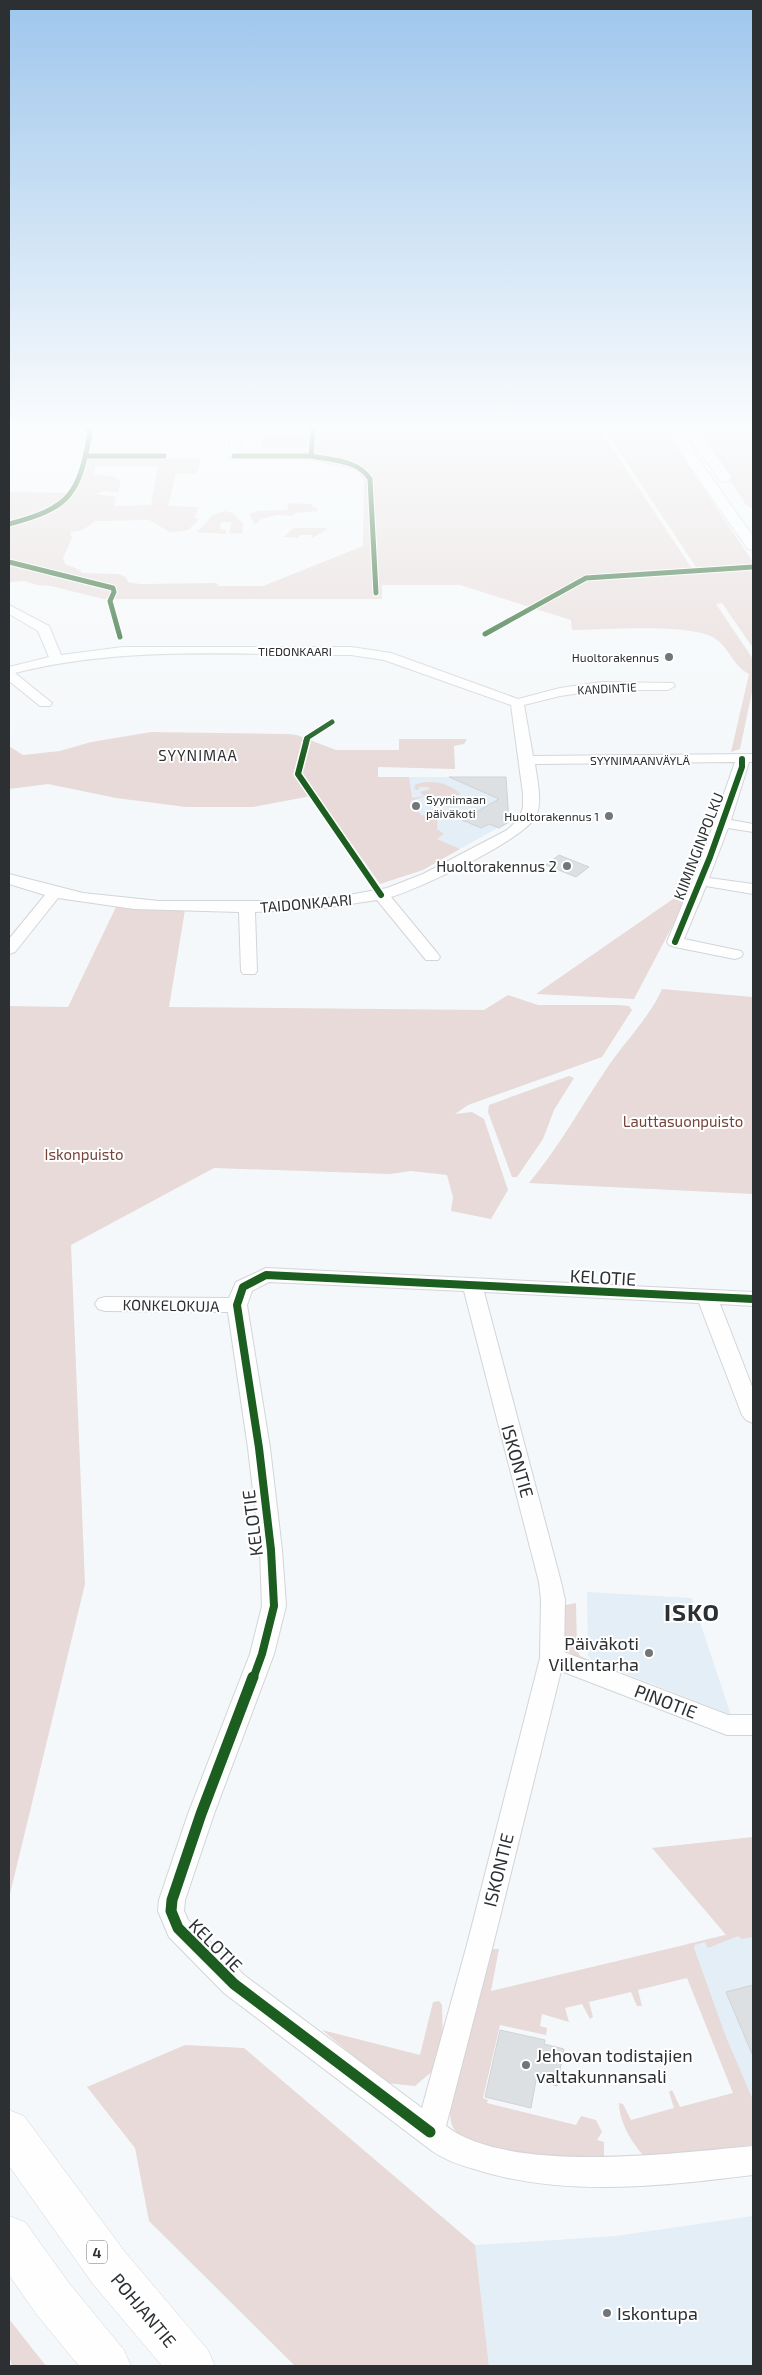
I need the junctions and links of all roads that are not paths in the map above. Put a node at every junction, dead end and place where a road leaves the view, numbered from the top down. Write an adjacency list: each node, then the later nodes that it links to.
1 (9, 608): 2 (street)
2 (56, 659): 3 (street, TIEDONKAARI); 6 (street, TIEDONKAARI)
3 (9, 673): 5 (street)
4 (668, 686): 6 (street, KANDINTIE)
5 (45, 703)
6 (517, 703): 8 (street)
7 (748, 759): 8 (street, SYYNIMAANVÄYLÄ); 9 (street, KIIMINGINPOLKU)
8 (527, 760): 15 (street, TAIDONKAARI)
9 (722, 823): 10 (street, KIIMINGINPOLKU); 12 (street, KIIMINGINPOLKU)
10 (753, 828)
11 (9, 879): 14 (street, TAIDONKAARI)
12 (700, 881): 13 (street, KIIMINGINPOLKU); 18 (street, KIIMINGINPOLKU)
13 (753, 890)
14 (54, 893): 16 (street, TAIDONKAARI); 17 (street)
15 (381, 895): 16 (street, TAIDONKAARI); 19 (street)
16 (247, 908): 20 (street)
17 (9, 949)
18 (735, 954)
19 (432, 957)
20 (249, 971)
21 (472, 1284): 22 (street, KELOTIE); 25 (street, KELOTIE); 27 (street, ISKONTIE)
22 (707, 1298): 23 (street, KELOTIE); 26 (street)
23 (753, 1299)
24 (105, 1304): 25 (street, KONKELOKUJA)
25 (237, 1305): 30 (street, KELOTIE)
26 (753, 1415)
27 (552, 1658): 28 (street, PINOTIE); 30 (street, ISKONTIE)
28 (753, 1724)
29 (9, 2131): 34 (highway, POHJANTIE / 4)
30 (430, 2132): 31 (street)
31 (753, 2161)
32 (9, 2238): 33 (highway)
33 (108, 2366)
34 (192, 2366)

